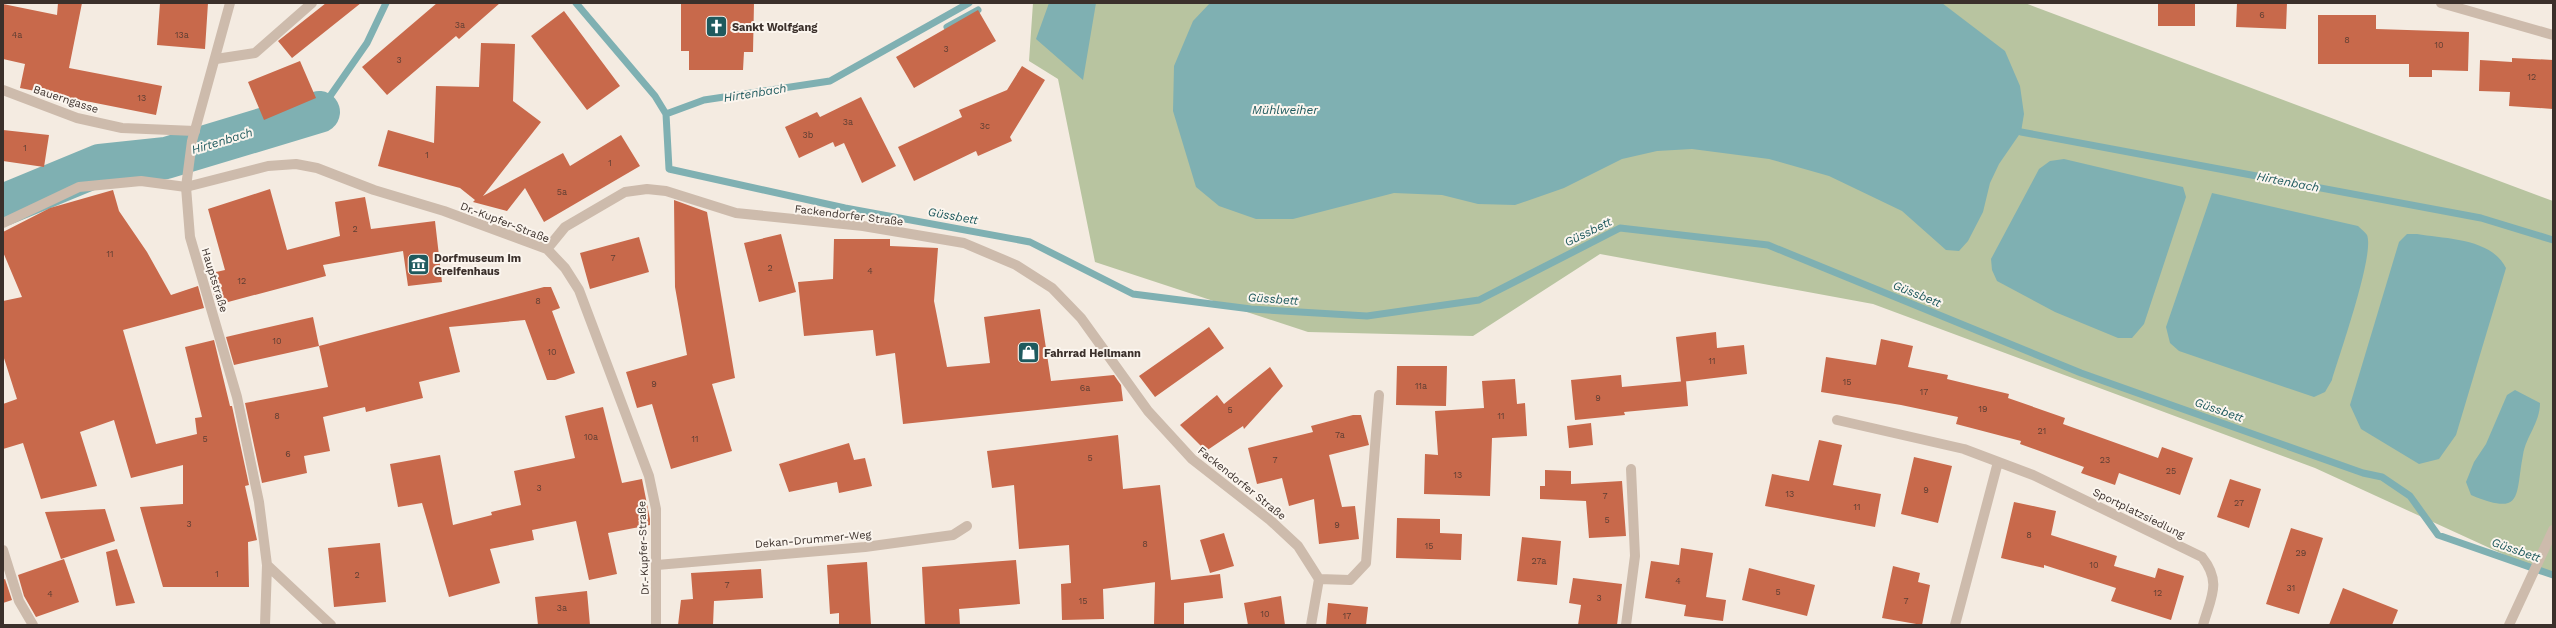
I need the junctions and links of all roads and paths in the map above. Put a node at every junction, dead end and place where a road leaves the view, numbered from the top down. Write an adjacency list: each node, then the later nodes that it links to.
1 (230, 3): 5 (street, Hauptstraße)
2 (312, 3): 5 (street)
3 (2441, 3): 4 (street)
4 (2553, 35)
5 (216, 59): 7 (street, Hauptstraße)
6 (3, 90): 7 (street, Bauerngasse)
7 (195, 131): 8 (street, Hauptstraße)
8 (186, 187): 9 (street); 10 (street, Dr.-Kupfer-Straße); 18 (street, Hauptstraße)
9 (3, 223)
10 (547, 249): 19 (street, Dr.-Kupfer-Straße); 20 (street, Fackendorfer Straße)
11 (1379, 395): 20 (street)
12 (1837, 420): 13 (street, Sportplatzsiedlung)
13 (1998, 462): 27 (street); 28 (street, Sportplatzsiedlung)
14 (1631, 469): 26 (street)
15 (967, 526): 19 (street, Dekan-Drummer-Weg)
16 (2553, 530): 29 (street)
17 (3, 550): 21 (street)
18 (267, 565): 22 (street, Hauptstraße); 23 (street)
19 (657, 565): 24 (street, Dr.-Kupfer-Straße)
20 (1318, 579): 25 (street)
21 (33, 625)
22 (265, 625)
23 (331, 625)
24 (656, 625)
25 (1311, 625)
26 (1626, 625)
27 (1955, 625)
28 (2203, 625)
29 (2510, 625)

